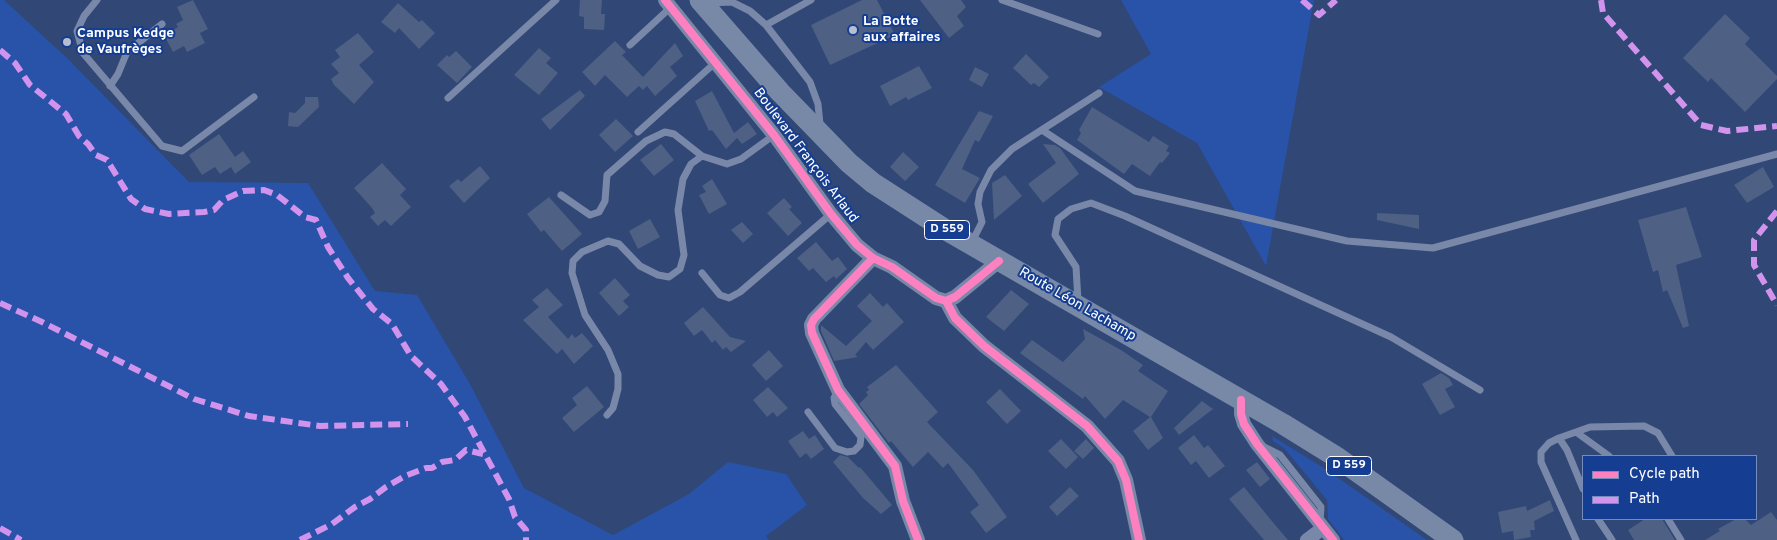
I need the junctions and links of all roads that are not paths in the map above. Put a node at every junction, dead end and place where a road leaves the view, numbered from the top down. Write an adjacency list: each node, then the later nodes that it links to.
1 (97, 0): 12 (lane)
2 (556, 0): 15 (lane)
3 (811, 0): 8 (lane)
4 (1002, 0): 9 (lane)
5 (702, 2): 8 (lane); 18 (main road, Route Léon Lachamp / D 559)
6 (668, 4): 10 (lane); 11 (street, Boulevard François Arlaud)
7 (162, 24): 12 (lane)
8 (766, 25): 18 (lane)
9 (1098, 34)
10 (630, 45)
11 (716, 62): 17 (lane); 19 (street, Boulevard François Arlaud)
12 (110, 86): 14 (lane)
13 (1099, 93): 16 (lane)
14 (254, 97)
15 (448, 98)
16 (1042, 130): 20 (lane); 24 (lane)
17 (638, 132)
18 (820, 134): 24 (main road, Route Léon Lachamp / D 559)
19 (774, 135): 21 (lane); 23 (street, Boulevard François Arlaud)
20 (1777, 154)
21 (702, 156): 22 (lane); 34 (lane)
22 (561, 195)
23 (831, 214): 25 (street, Boulevard François Arlaud); 27 (lane)
24 (971, 244): 26 (main road, Route Léon Lachamp / D 559)
25 (873, 258): 28 (street, Boulevard François Arlaud); 30 (street)
26 (999, 261): 28 (street); 29 (main road, Route Léon Lachamp / D 559)
27 (702, 273)
28 (946, 301): 44 (street, Boulevard François Arlaud)
29 (1079, 306): 31 (lane); 32 (main road, Route Léon Lachamp / D 559)
30 (838, 390): 33 (lane); 43 (street)
31 (1480, 390)
32 (1241, 400): 42 (street); 47 (main road, Route Léon Lachamp / D 559)
33 (808, 412)
34 (607, 415)
35 (1576, 432): 36 (lane); 37 (lane); 38 (lane)
36 (1559, 438): 39 (lane); 48 (lane)
37 (1608, 455)
38 (1671, 455)
39 (1582, 487)
40 (1599, 520): 49 (lane)
41 (1669, 520): 50 (lane)
42 (1322, 527): 45 (street); 46 (street)
43 (918, 540)
44 (1139, 540)
45 (1308, 540)
46 (1333, 540)
47 (1453, 540)
48 (1576, 540)
49 (1612, 540)
50 (1681, 540)

